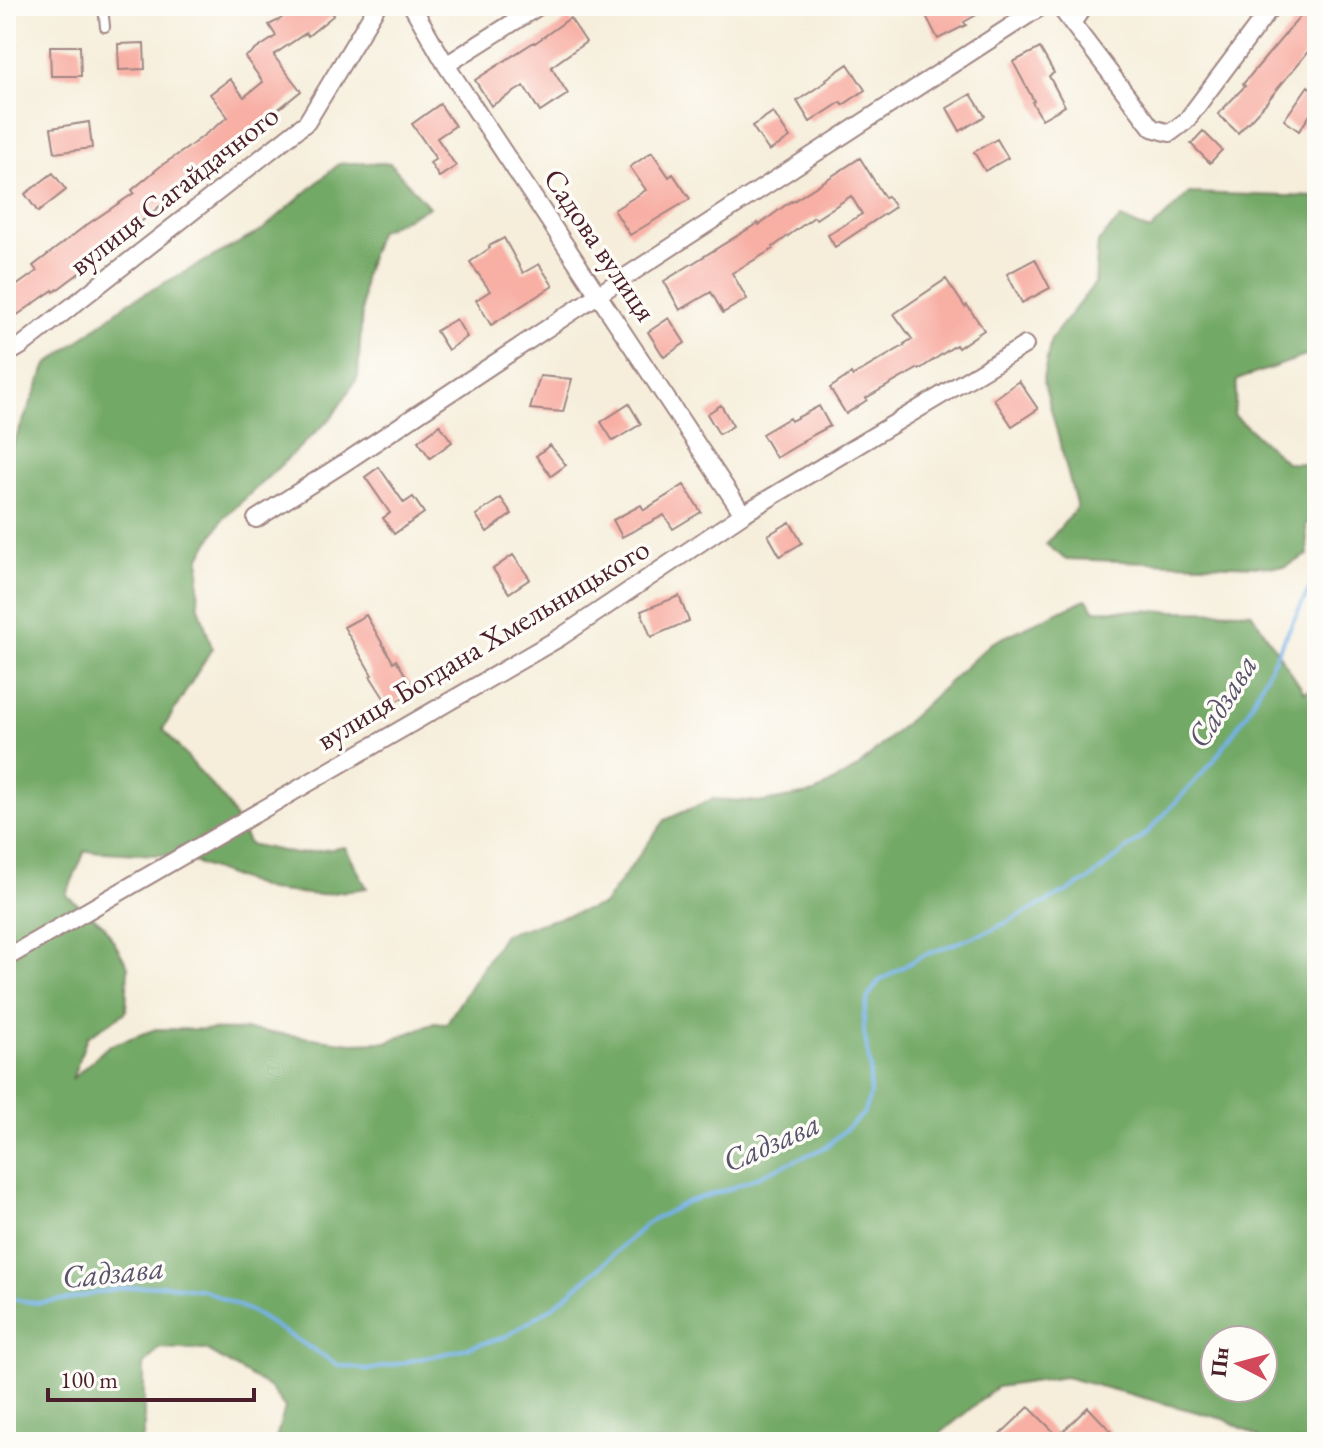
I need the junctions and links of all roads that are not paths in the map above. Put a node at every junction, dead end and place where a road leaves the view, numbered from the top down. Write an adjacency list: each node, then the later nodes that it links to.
1 (103, 6): 10 (lane)
2 (377, 6): 14 (street, вулиця Сагайдачного)
3 (412, 6): 11 (street, Садова вулиця)
4 (539, 6): 11 (street)
5 (1042, 6): 12 (street)
6 (1059, 6): 9 (street)
7 (1089, 6): 9 (lane)
8 (1272, 6): 9 (street)
9 (1074, 26)
10 (105, 27)
11 (446, 65): 12 (street, Садова вулиця)
12 (599, 294): 15 (street, Садова вулиця); 16 (street)
13 (1025, 345): 15 (street, вулиця Богдана Хмельницького)
14 (6, 355)
15 (743, 514): 17 (street, вулиця Богдана Хмельницького)
16 (256, 519)
17 (6, 958)

